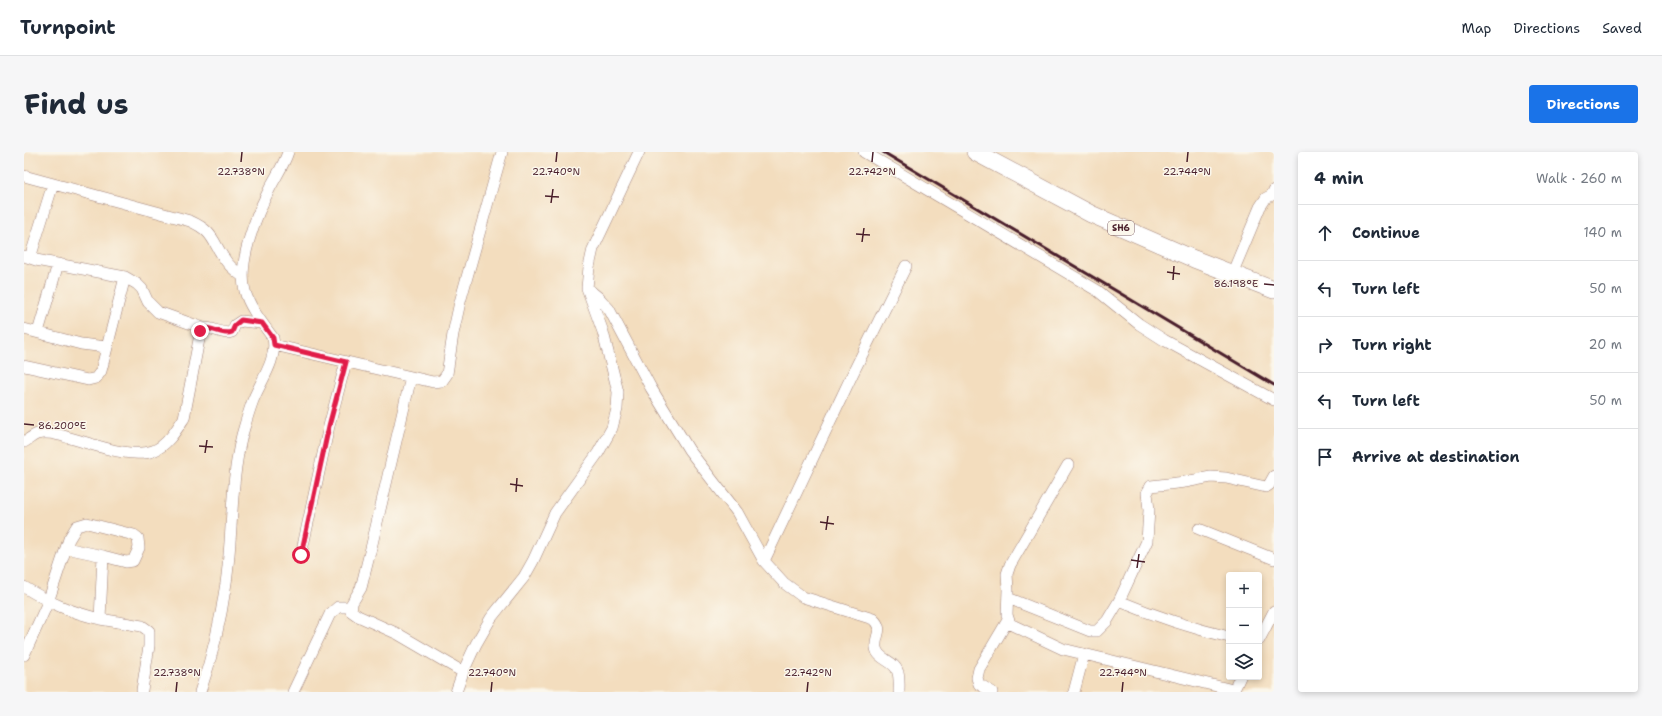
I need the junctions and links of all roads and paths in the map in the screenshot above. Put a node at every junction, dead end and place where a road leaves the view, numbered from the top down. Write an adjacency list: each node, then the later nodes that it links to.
1 (288, 152): 14 (street)
2 (502, 152): 25 (street)
3 (639, 152): 15 (street)
4 (864, 152): 26 (street)
5 (979, 153): 12 (main road, SH6)
6 (24, 176): 7 (street)
7 (53, 184): 9 (street); 14 (street)
8 (1273, 194): 12 (street)
9 (27, 257): 10 (street)
10 (58, 264): 13 (street); 20 (street)
11 (906, 266): 35 (street)
12 (1232, 274): 16 (main road, SH6)
13 (125, 276): 18 (street); 22 (street)
14 (242, 276): 17 (street)
15 (587, 288): 35 (street); 49 (street)
16 (1274, 290)
17 (262, 323): 18 (street); 21 (street)
18 (203, 328): 27 (street)
19 (24, 329): 20 (street)
20 (38, 332): 22 (street)
21 (274, 345): 23 (street); 53 (street)
22 (106, 347): 24 (street)
23 (346, 362): 25 (street); 32 (street)
24 (24, 366)
25 (411, 377): 40 (street)
26 (1274, 400)
27 (24, 442)
28 (1068, 465): 37 (street)
29 (1274, 476): 38 (street)
30 (1199, 529): 34 (street)
31 (66, 548): 33 (street); 33 (street); 39 (street)
32 (301, 555)
33 (103, 556): 42 (street)
34 (1274, 559)
35 (764, 561): 56 (street)
36 (24, 586): 39 (street)
37 (1008, 598): 38 (street); 43 (street)
38 (1119, 601): 46 (street)
39 (48, 602): 42 (street); 44 (street)
40 (351, 607): 49 (street); 54 (street)
41 (1274, 611): 45 (street)
42 (100, 619): 51 (street)
43 (1008, 620): 47 (street); 57 (street)
44 (29, 633): 48 (street)
45 (1262, 634)
46 (1226, 637)
47 (1084, 654): 52 (street); 58 (street)
48 (24, 655)
49 (463, 672): 55 (street)
50 (1238, 680): 52 (street)
51 (142, 690)
52 (1233, 691)
53 (200, 692)
54 (293, 692)
55 (456, 692)
56 (899, 692)
57 (992, 692)
58 (1074, 692)

